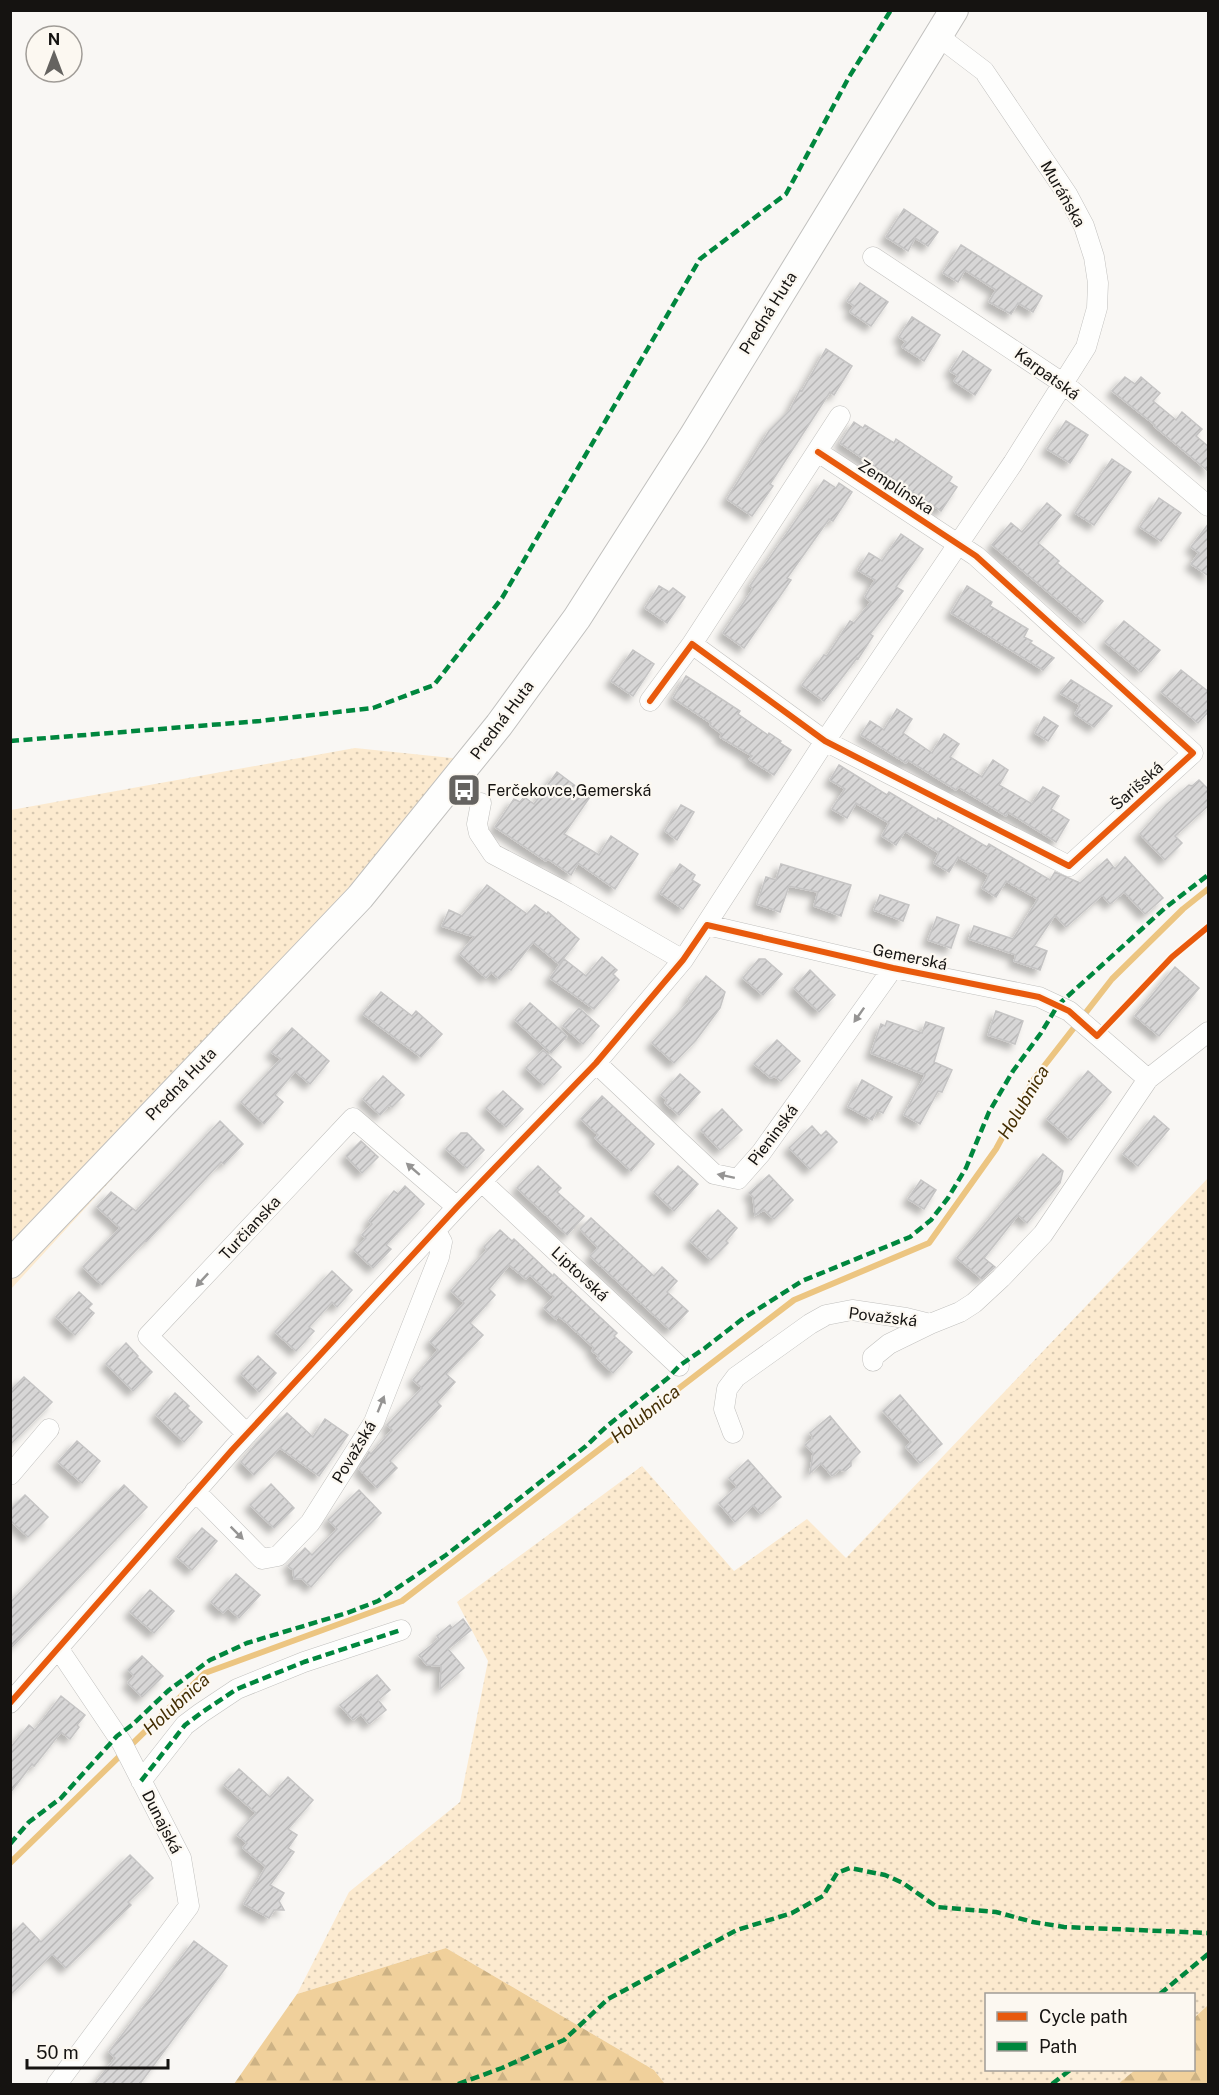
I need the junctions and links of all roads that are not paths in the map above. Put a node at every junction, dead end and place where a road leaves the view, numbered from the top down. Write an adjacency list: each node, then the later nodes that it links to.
1 (954, 10): 2 (main road, Predná Huta)
2 (938, 36): 4 (street, Muráňska); 22 (main road, Predná Huta)
3 (873, 257): 4 (street, Karpatská)
4 (1064, 384): 7 (street, Karpatská); 8 (street, Muráňska)
5 (840, 416): 6 (street)
6 (818, 452): 8 (street, Zemplínska); 9 (street)
7 (1209, 506)
8 (959, 544): 11 (street, Muráňska); 11 (street, Šarišská)
9 (692, 644): 10 (street); 11 (street)
10 (650, 701)
11 (825, 741): 13 (street, Muráňska)
12 (481, 803): 14 (street)
13 (707, 925): 14 (street, Muráňska); 15 (street, Gemerská)
14 (682, 960): 17 (street, Muráňska)
15 (893, 968): 17 (street, Pieninská, one-way to 17); 18 (street, Gemerská)
16 (1209, 1032): 18 (street)
17 (596, 1064): 19 (street, Muráňska)
18 (1148, 1079): 25 (street)
19 (482, 1182): 20 (street, Muráňska); 27 (street, Liptovská)
20 (457, 1207): 21 (street, Muráňska); 30 (street, Turčianska, one-way to 30)
21 (436, 1231): 23 (street, Muráňska); 24 (street, Považská)
22 (10, 1264)
23 (398, 1272): 24 (street); 30 (street, Muráňska)
24 (425, 1292): 32 (street, Považská, one-way to 24)
25 (930, 1324): 26 (street); 29 (street, Považská)
26 (873, 1361)
27 (679, 1366)
28 (49, 1429): 31 (street)
29 (733, 1433)
30 (247, 1434): 32 (street, Muráňska)
31 (10, 1475)
32 (195, 1491): 34 (street, Muráňska)
33 (401, 1630): 36 (street)
34 (58, 1648): 35 (street, Muráňska); 36 (street, Dunajská)
35 (14, 1691)
36 (138, 1775): 37 (street, Dunajská)
37 (57, 2085)

